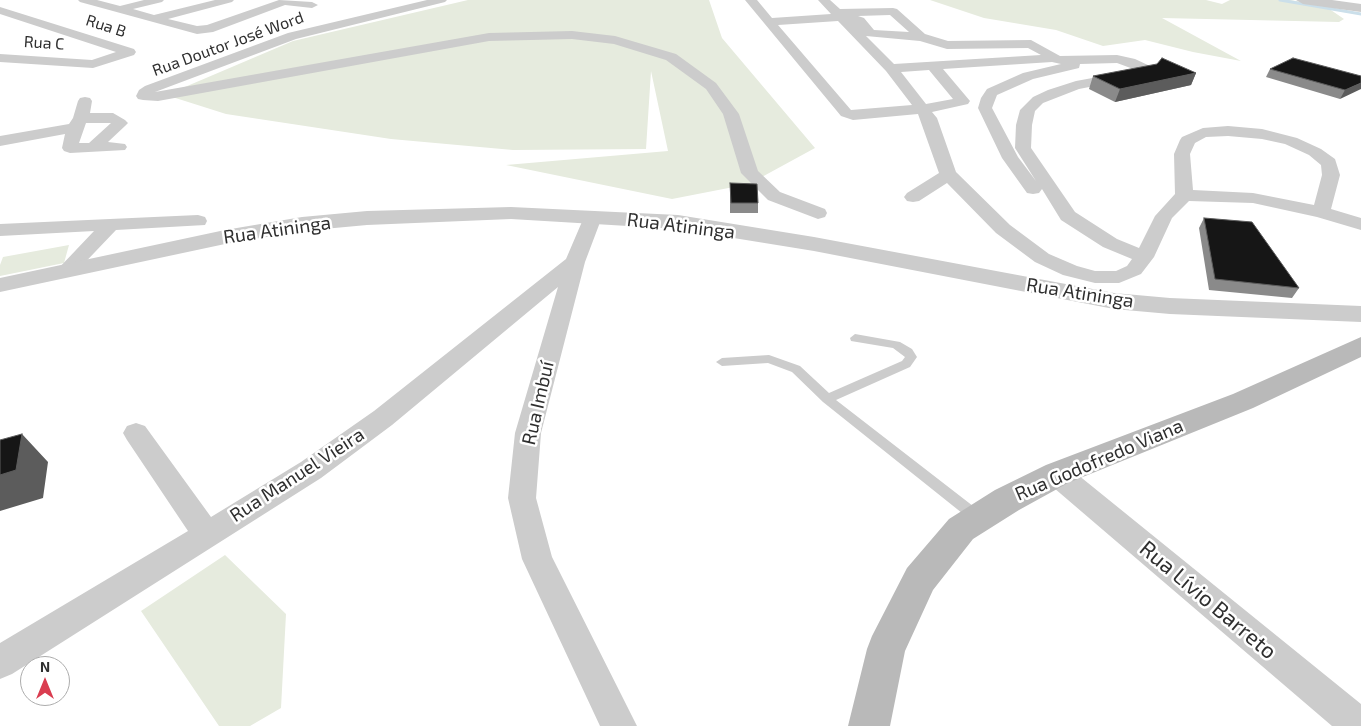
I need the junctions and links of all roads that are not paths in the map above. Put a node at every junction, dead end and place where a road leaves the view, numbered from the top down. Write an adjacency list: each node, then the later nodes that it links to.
1 (87, 0): 10 (street)
2 (158, 0): 10 (street)
3 (228, 0): 13 (street)
4 (441, 0): 34 (street, Rua Doutor José Word)
5 (751, 0): 14 (street)
6 (824, 0): 12 (street)
7 (1309, 1): 9 (street)
8 (312, 5): 13 (street)
9 (1361, 8)
10 (120, 9): 13 (street)
11 (0, 10): 16 (street, Rua B)
12 (838, 15): 14 (street); 15 (street); 15 (street); 23 (street)
13 (154, 19)
14 (770, 22): 25 (street)
15 (921, 37): 18 (street)
16 (105, 43): 20 (street); 21 (street, Rua B)
17 (0, 58): 20 (street, Rua C)
18 (1054, 58): 19 (street); 22 (street)
19 (1110, 59): 35 (street); 35 (street)
20 (43, 61): 21 (street, Rua C)
21 (86, 64)
22 (934, 66): 23 (street); 25 (street)
23 (891, 68): 25 (street)
24 (84, 101): 26 (street)
25 (922, 109): 30 (street)
26 (78, 123): 27 (street); 28 (street); 28 (street)
27 (0, 140)
28 (94, 147): 29 (street)
29 (118, 147)
30 (948, 174): 32 (street); 41 (street)
31 (1184, 195): 33 (street); 33 (street); 41 (street)
32 (913, 197)
33 (1321, 212): 39 (street)
34 (818, 213)
35 (1068, 216): 41 (street)
36 (593, 217): 42 (street, Rua Imbuí); 43 (street, Rua Atininga); 45 (street, Rua Atininga)
37 (198, 221): 38 (street)
38 (111, 224): 40 (street); 43 (street)
39 (1361, 224)
40 (0, 230)
41 (1144, 257)
42 (575, 262): 53 (street, Rua Manuel Vieira); 55 (street, Rua Imbuí)
43 (67, 270): 44 (street, Rua Atininga)
44 (0, 285)
45 (1361, 314)
46 (855, 338): 49 (lane)
47 (1361, 346): 51 (main road, Rua Godofredo Viana)
48 (722, 362): 49 (lane)
49 (827, 400): 52 (lane)
50 (136, 433): 53 (street)
51 (1056, 474): 52 (main road, Rua Godofredo Viana); 57 (street, Rua Lívio Barreto)
52 (978, 518): 56 (main road, Rua Godofredo Viana)
53 (207, 535): 54 (street, Rua Manuel Vieira)
54 (0, 662)
55 (619, 726)
56 (869, 726)
57 (1360, 726)

